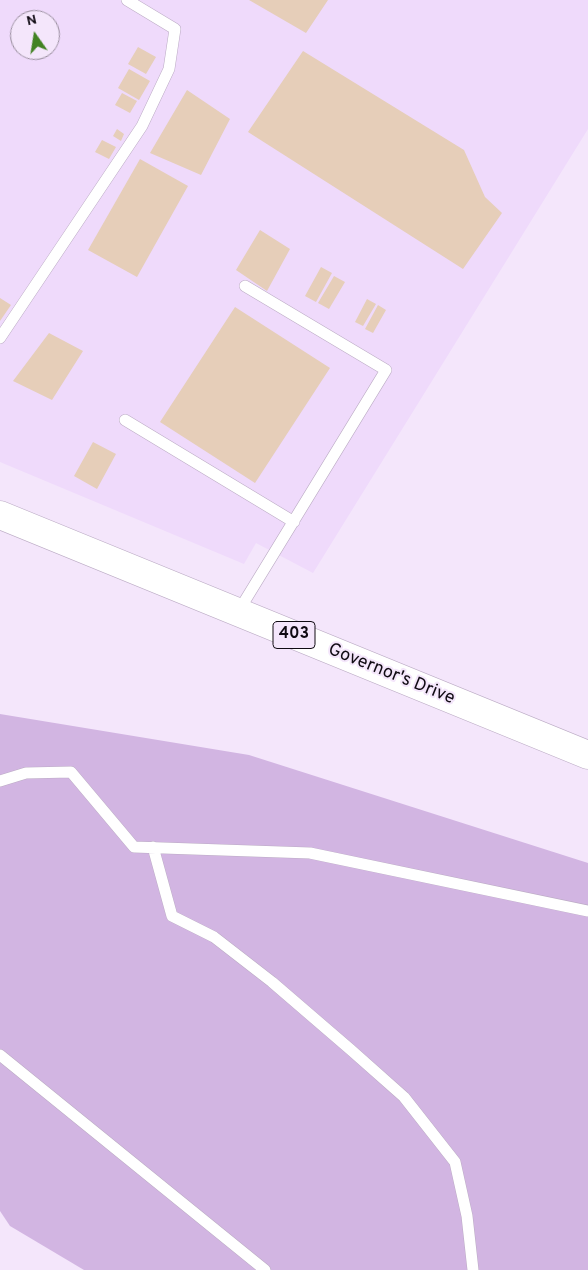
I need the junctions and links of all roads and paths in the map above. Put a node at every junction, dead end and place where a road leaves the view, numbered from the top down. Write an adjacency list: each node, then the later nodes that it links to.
1 (127, 0): 3 (lane)
2 (245, 286): 6 (lane)
3 (0, 338)
4 (125, 420): 6 (lane)
5 (0, 515): 7 (main road, Governor's Drive / 403)
6 (294, 522): 7 (lane)
7 (238, 612): 8 (main road, Governor's Drive / 403)
8 (588, 755)
9 (0, 781): 10 (lane)
10 (153, 847): 11 (lane); 14 (lane)
11 (588, 911)
12 (0, 1055): 13 (lane)
13 (265, 1270)
14 (473, 1270)

